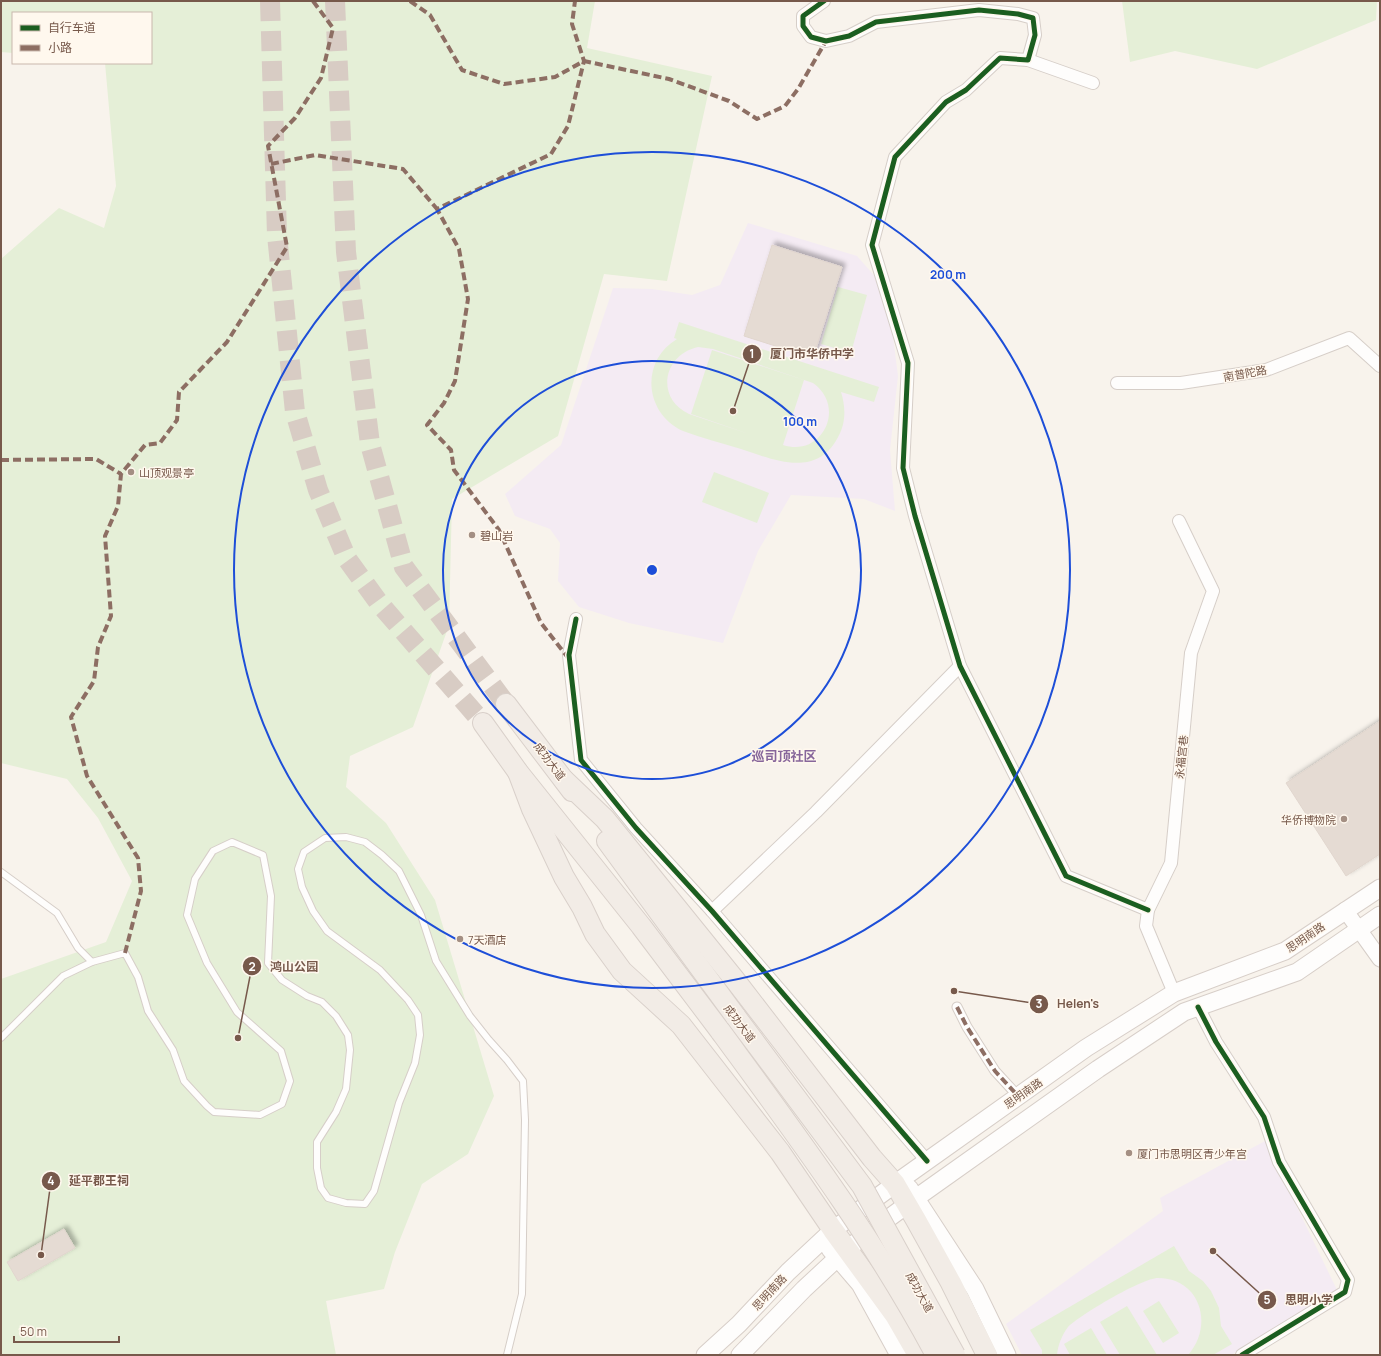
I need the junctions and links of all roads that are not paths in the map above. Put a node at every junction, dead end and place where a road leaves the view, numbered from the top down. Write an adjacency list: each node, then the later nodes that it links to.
1 (824, 1): 2 (street)
2 (1028, 60): 3 (street); 8 (street)
3 (1093, 83)
4 (1380, 366): 5 (street, 南普陀路)
5 (1117, 383)
6 (1179, 521): 15 (street, 永福宫巷)
7 (576, 619): 17 (street)
8 (960, 666): 15 (street); 17 (street)
9 (506, 704): 12 (highway, 成功大道)
10 (483, 723): 11 (highway, 成功大道)
11 (518, 772): 30 (highway); 37 (highway, 成功大道, bridge)
12 (564, 780): 28 (highway); 38 (highway, 成功大道, bridge)
13 (1, 872): 21 (lane)
14 (1380, 888): 16 (main road, 思明南路)
15 (1148, 910): 22 (street, 永福宫巷)
16 (1345, 910): 19 (street); 22 (main road, 思明南路)
17 (712, 911): 27 (street)
18 (1380, 915): 19 (main road)
19 (1359, 929): 20 (street); 24 (main road)
20 (1380, 959)
21 (92, 962): 25 (lane); 32 (lane)
22 (1174, 993): 26 (main road, 思明南路)
23 (957, 1007): 26 (street)
24 (1198, 1007): 29 (main road); 41 (street)
25 (1, 1038)
26 (1018, 1096): 27 (main road, 思明南路)
27 (927, 1161): 28 (main road, 思明南路)
28 (899, 1181): 29 (highway); 30 (main road, 思明南路)
29 (911, 1201): 31 (main road); 39 (highway); 40 (main road)
30 (827, 1235): 31 (highway); 33 (main road, 思明南路)
31 (842, 1254): 34 (main road); 35 (main road); 36 (highway)
32 (507, 1355)
33 (705, 1355)
34 (740, 1355)
35 (899, 1355)
36 (918, 1355)
37 (936, 1355)
38 (955, 1355)
39 (987, 1355)
40 (1007, 1355)
41 (1242, 1355)

